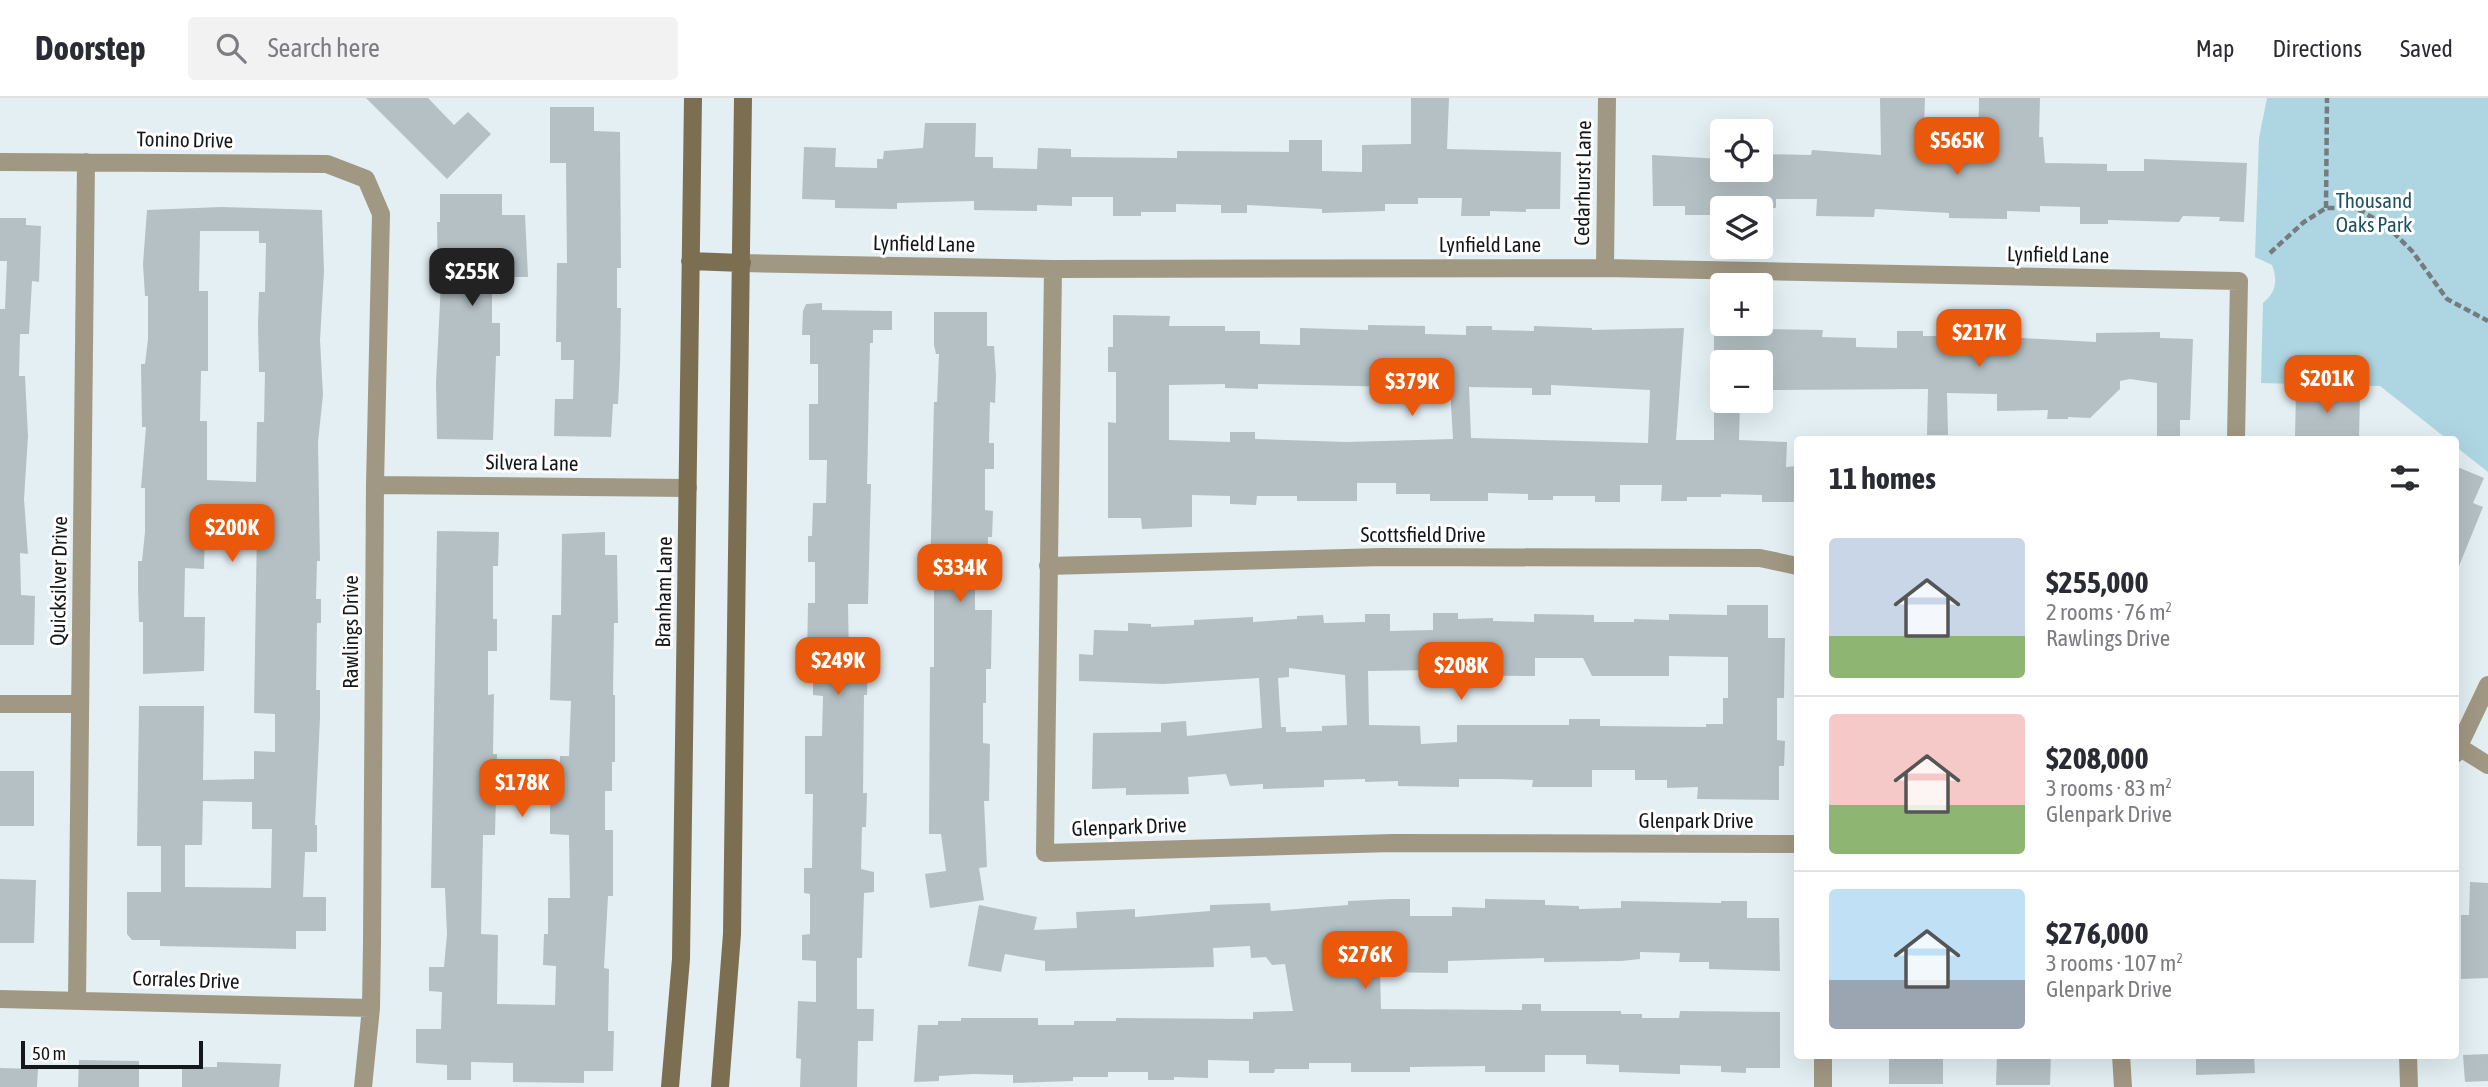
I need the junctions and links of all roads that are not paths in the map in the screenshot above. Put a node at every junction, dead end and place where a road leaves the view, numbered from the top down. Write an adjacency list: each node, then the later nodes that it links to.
1 (693, 98): 7 (main road, Branham Lane)
2 (743, 98): 8 (main road)
3 (1607, 98): 9 (street, Cedarhurst Lane)
4 (0, 162): 5 (street, Tonino Drive)
5 (86, 162): 6 (street, Tonino Drive); 18 (street, Quicksilver Drive)
6 (366, 179): 12 (street, Rawlings Drive)
7 (690, 261): 8 (main road); 13 (main road, Branham Lane)
8 (742, 263): 10 (street, Lynfield Lane); 31 (main road)
9 (1605, 268): 10 (street, Lynfield Lane); 11 (street, Lynfield Lane)
10 (1053, 269): 15 (street, Glenpark Drive)
11 (2236, 436)
12 (375, 485): 13 (street, Silvera Lane); 25 (street, Rawlings Drive)
13 (688, 488): 30 (main road, Branham Lane)
14 (1794, 565): 15 (street, Scottsfield Drive)
15 (1048, 566): 22 (street, Glenpark Drive)
16 (2488, 685): 19 (street)
17 (0, 704): 18 (street)
18 (80, 704): 24 (street, Quicksilver Drive)
19 (2459, 746)
20 (2459, 751): 21 (street)
21 (2488, 765)
22 (1794, 844)
23 (0, 999): 24 (street, Corrales Drive)
24 (78, 1000): 25 (street, Corrales Drive)
25 (371, 1008): 29 (street, Rawlings Drive)
26 (1823, 1059): 32 (street)
27 (2121, 1059): 33 (street)
28 (2407, 1059): 34 (street)
29 (363, 1087)
30 (670, 1087)
31 (720, 1087)
32 (1822, 1087)
33 (2123, 1087)
34 (2409, 1087)

